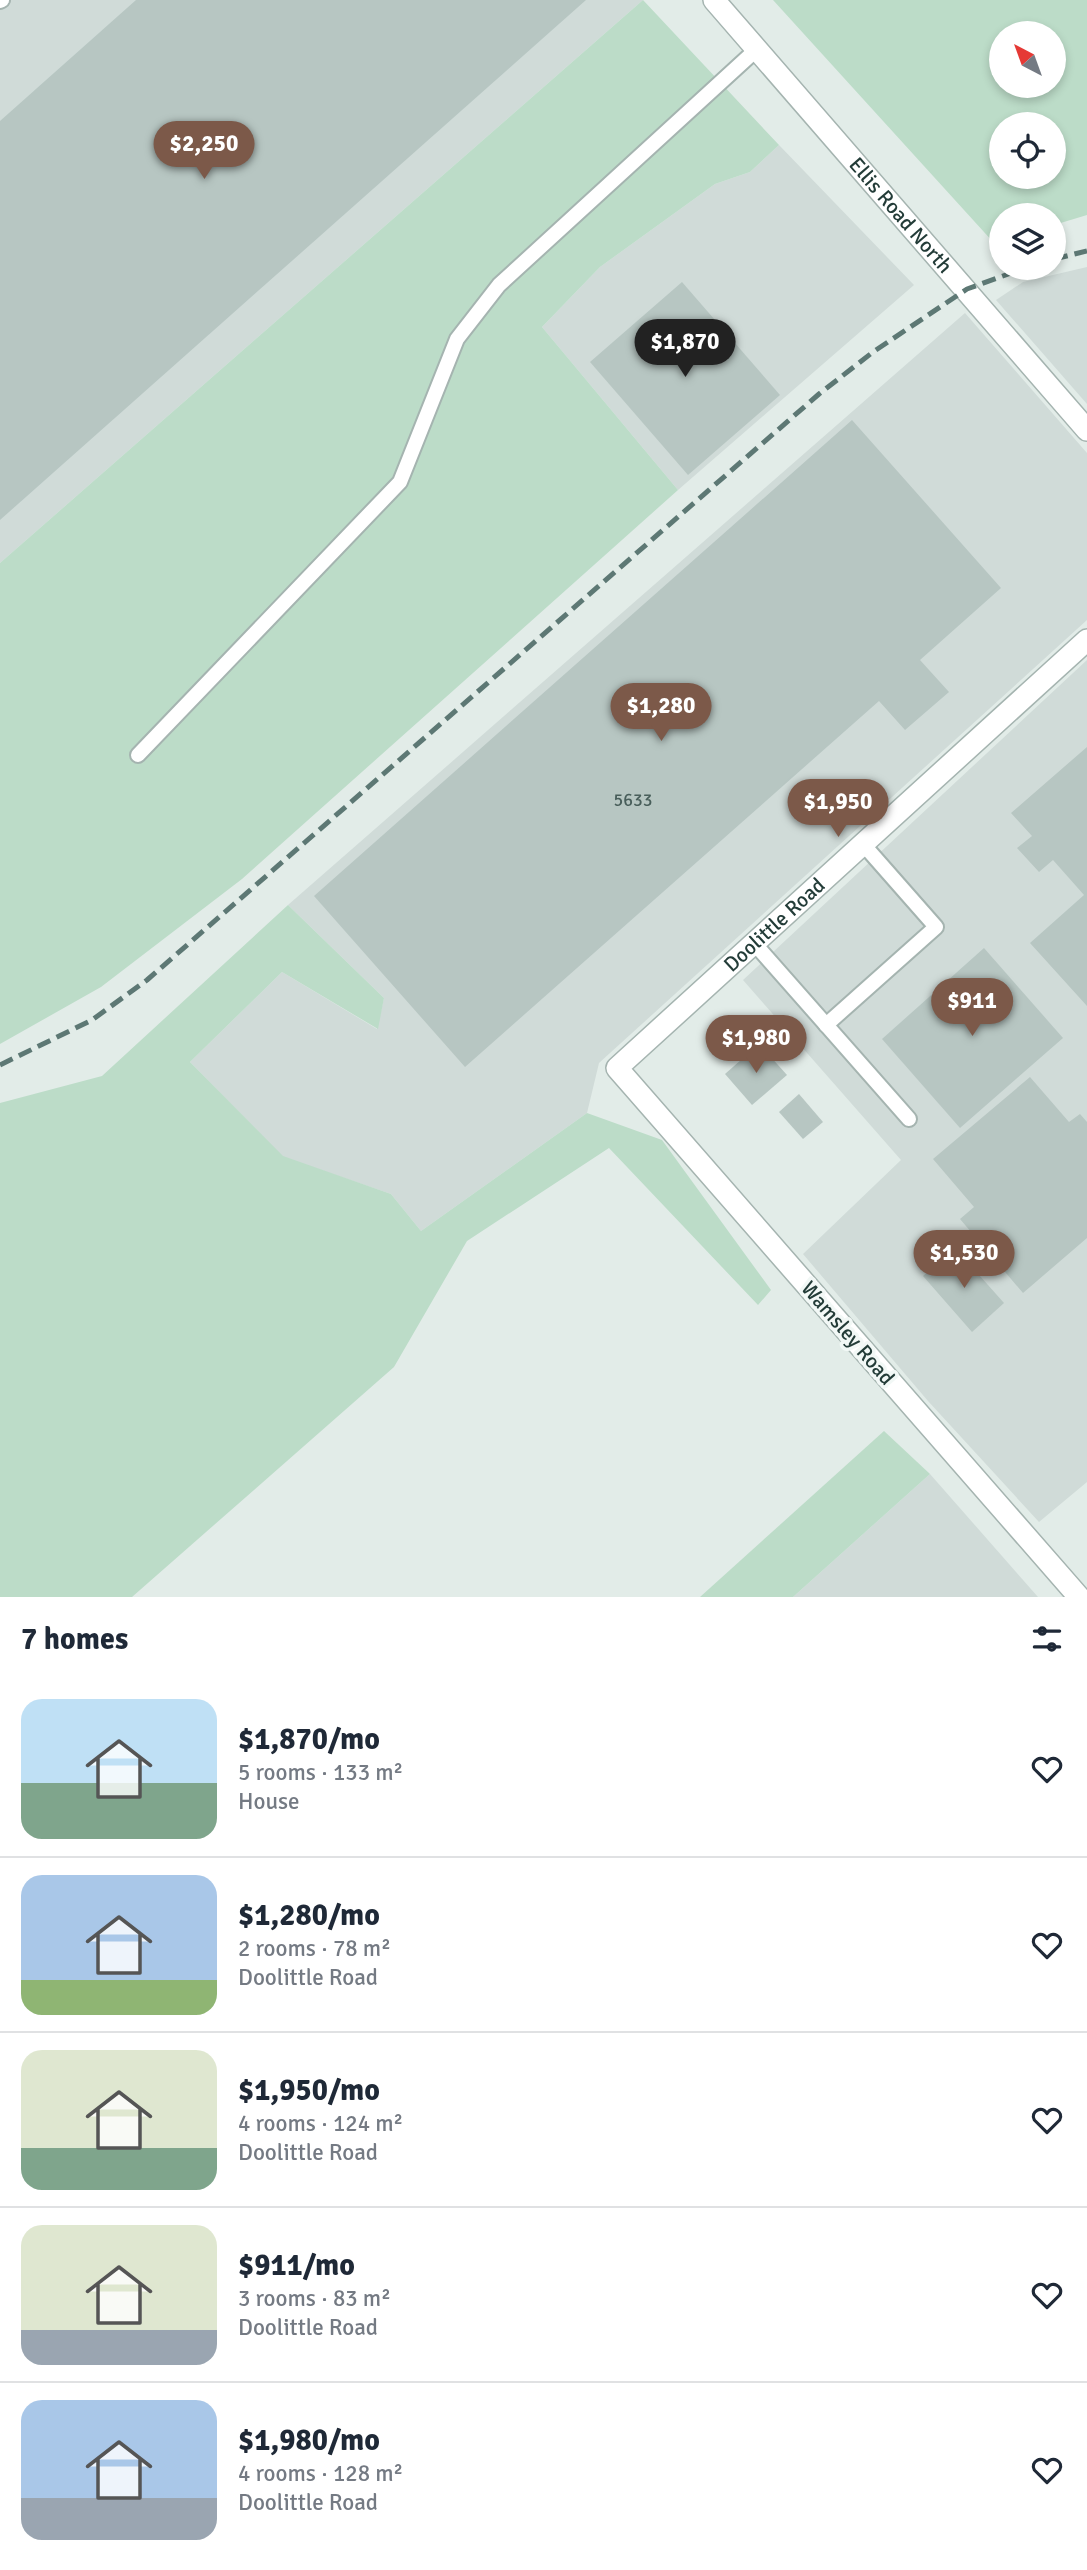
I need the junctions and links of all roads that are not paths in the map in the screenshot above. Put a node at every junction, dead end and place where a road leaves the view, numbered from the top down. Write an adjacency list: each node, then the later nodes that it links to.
1 (714, 0): 2 (street, Ellis Road North)
2 (757, 49): 3 (street, Ellis Road North); 5 (lane)
3 (1087, 430)
4 (1087, 640): 6 (street, Doolittle Road)
5 (138, 755)
6 (863, 844): 7 (street, Doolittle Road); 8 (lane)
7 (754, 943): 8 (lane); 9 (street, Doolittle Road)
8 (826, 1025): 10 (lane)
9 (617, 1068): 11 (street, Wamsley Road)
10 (909, 1119)
11 (1079, 1597)

